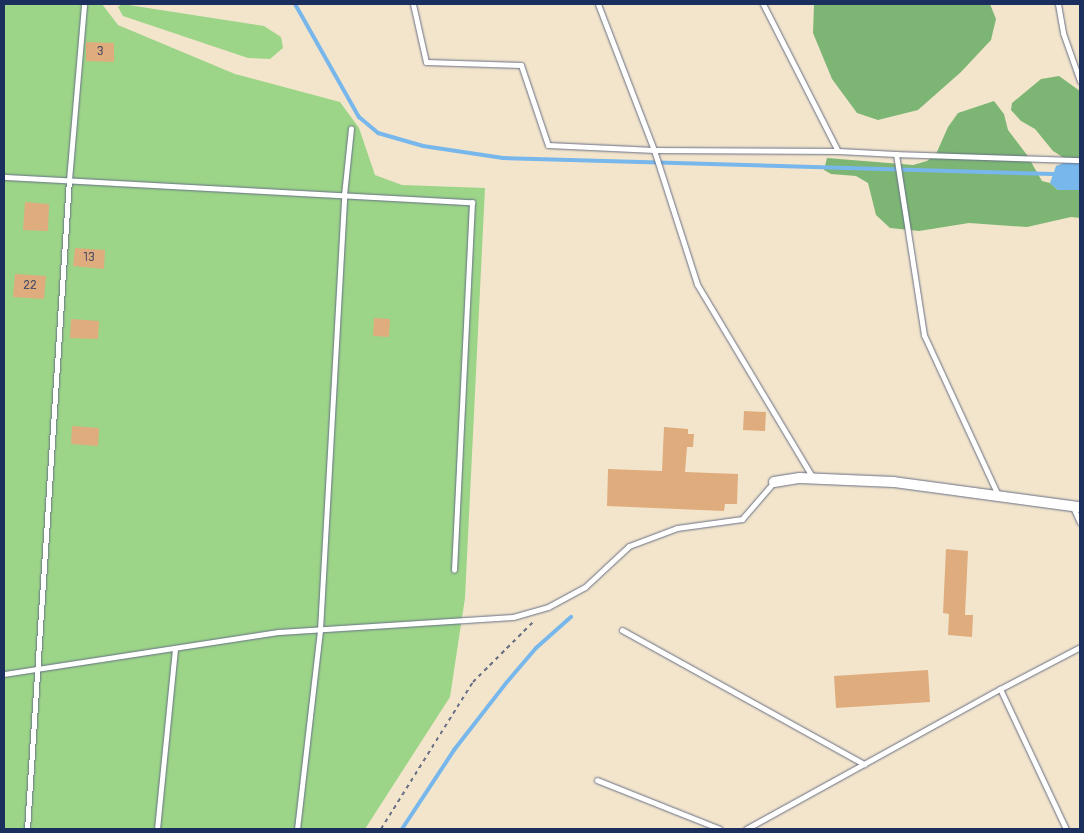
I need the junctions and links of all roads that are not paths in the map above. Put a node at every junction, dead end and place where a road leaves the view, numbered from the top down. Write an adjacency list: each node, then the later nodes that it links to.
1 (84, 4): 13 (lane)
2 (413, 4): 8 (lane)
3 (598, 4): 8 (lane)
4 (763, 4): 9 (lane)
5 (1058, 4): 6 (lane)
6 (1080, 81)
7 (351, 128): 14 (lane)
8 (654, 150): 9 (lane); 15 (lane)
9 (838, 151): 10 (lane)
10 (896, 154): 11 (lane); 17 (lane)
11 (1080, 160)
12 (4, 177): 13 (lane)
13 (69, 180): 14 (lane); 25 (lane)
14 (344, 195): 20 (lane); 21 (lane)
15 (813, 479): 16 (street); 17 (street)
16 (774, 482): 21 (lane)
17 (998, 494): 18 (street)
18 (1076, 506): 19 (lane)
19 (1080, 523)
20 (454, 570)
21 (320, 630): 24 (lane); 32 (lane)
22 (622, 630): 28 (lane)
23 (1080, 647): 27 (lane)
24 (175, 648): 25 (lane); 31 (lane)
25 (37, 670): 26 (lane); 30 (lane)
26 (4, 674)
27 (1000, 689): 28 (lane); 35 (lane)
28 (864, 764): 34 (lane)
29 (597, 780): 33 (lane)
30 (27, 829)
31 (157, 829)
32 (297, 829)
33 (720, 829)
34 (746, 829)
35 (1066, 829)

